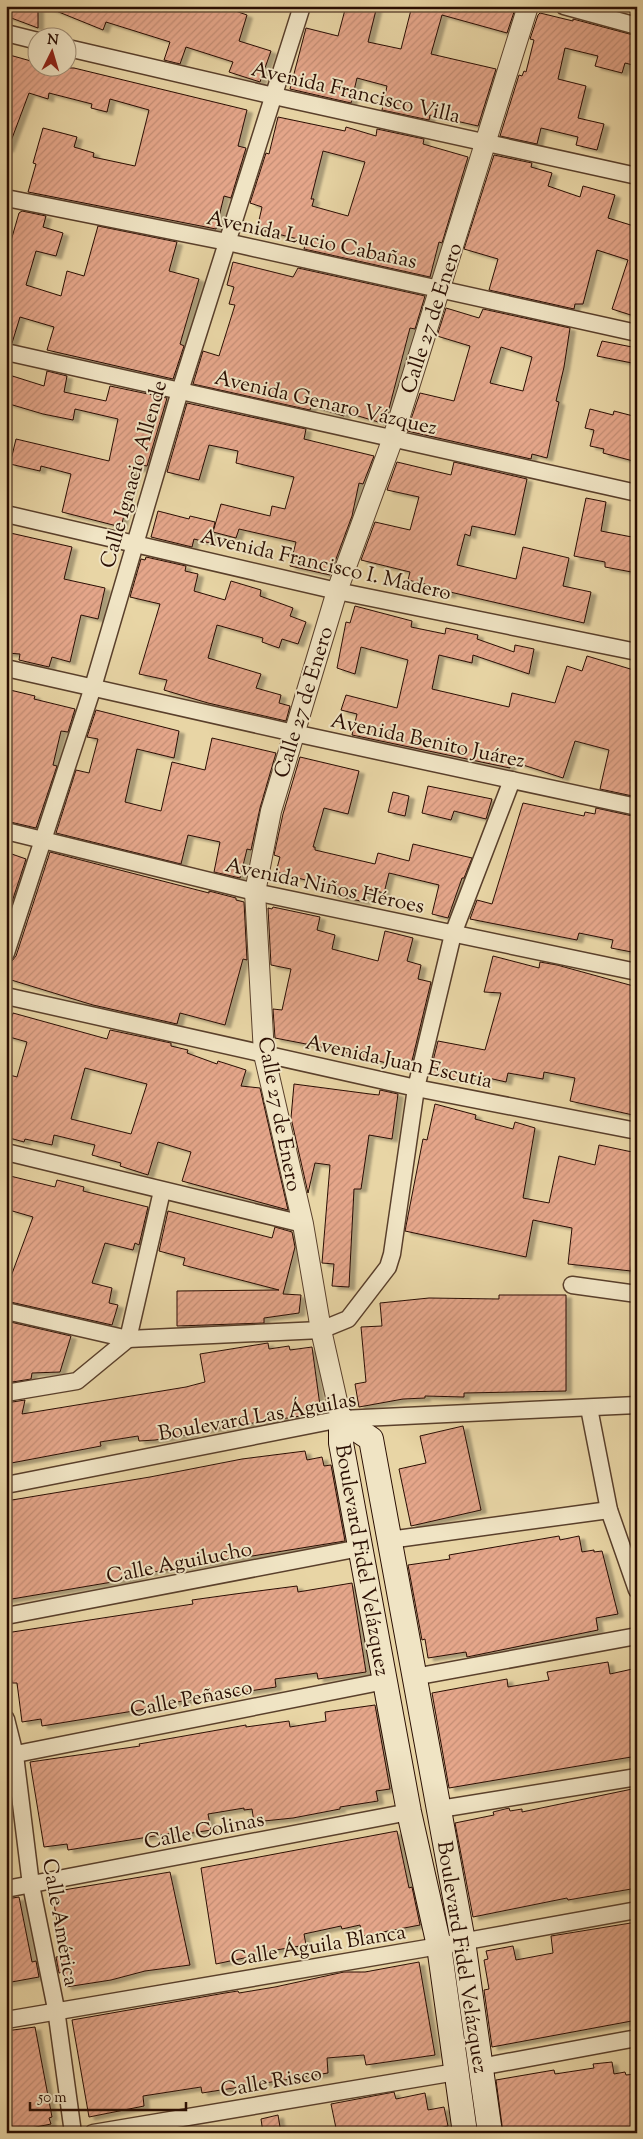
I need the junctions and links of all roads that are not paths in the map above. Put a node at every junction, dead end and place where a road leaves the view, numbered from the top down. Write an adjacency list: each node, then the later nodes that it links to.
1 (302, 6): 8 (street, Calle Ignacio Allende)
2 (528, 6): 9 (street, Calle 27 de Enero)
3 (564, 6): 4 (street)
4 (637, 26)
5 (6, 33): 6 (street)
6 (28, 38)
7 (78, 50): 8 (street, Avenida Francisco Villa)
8 (274, 96): 9 (street, Avenida Francisco Villa); 12 (street, Calle Ignacio Allende)
9 (486, 143): 10 (street, Avenida Francisco Villa); 13 (street, Calle 27 de Enero)
10 (636, 174)
11 (7, 202): 12 (street, Avenida Lucio Cabañas)
12 (227, 242): 13 (street, Avenida Lucio Cabañas); 16 (street, Calle Ignacio Allende)
13 (440, 288): 14 (street, Avenida Lucio Cabañas); 17 (street, Calle 27 de Enero)
14 (637, 333)
15 (6, 352): 16 (street, Avenida Genaro Vázquez)
16 (180, 391): 17 (street, Avenida Genaro Vázquez); 20 (street, Calle Ignacio Allende)
17 (393, 438): 18 (street, Avenida Genaro Vázquez); 21 (street, Calle 27 de Enero)
18 (637, 493)
19 (6, 514): 20 (street, Avenida Francisco I. Madero)
20 (135, 543): 21 (street, Avenida Francisco I. Madero); 24 (street, Calle Ignacio Allende)
21 (337, 591): 22 (street, Avenida Francisco I. Madero); 25 (street, Calle 27 de Enero)
22 (637, 652)
23 (6, 668): 24 (street, Avenida Benito Juárez)
24 (93, 687): 25 (street, Avenida Benito Juárez); 29 (street, Calle Ignacio Allende)
25 (294, 733): 26 (street, Avenida Benito Juárez); 30 (street, Calle 27 de Enero)
26 (512, 780): 27 (street, Avenida Benito Juárez); 31 (street)
27 (637, 807)
28 (6, 831): 29 (street, Avenida Niños Héroes)
29 (44, 840): 30 (street, Avenida Niños Héroes); 32 (street, Calle Ignacio Allende)
30 (255, 892): 31 (street, Avenida Niños Héroes); 35 (street, Calle 27 de Enero)
31 (453, 934): 33 (street, Avenida Niños Héroes); 36 (street)
32 (6, 953)
33 (637, 972)
34 (6, 996): 35 (street, Avenida Juan Escutia)
35 (264, 1054): 36 (street, Avenida Juan Escutia); 40 (street, Calle 27 de Enero)
36 (416, 1088): 37 (street, Avenida Juan Escutia); 44 (street)
37 (637, 1131)
38 (6, 1152): 39 (street)
39 (162, 1191): 40 (street); 45 (street)
40 (302, 1224): 44 (street, Calle 27 de Enero)
41 (572, 1285): 42 (street)
42 (637, 1294)
43 (6, 1311): 45 (street)
44 (321, 1330): 45 (street); 49 (street, Calle 27 de Enero)
45 (128, 1339): 46 (street)
46 (6, 1393)
47 (637, 1405): 48 (street, Boulevard Las Águilas)
48 (588, 1408): 49 (street, Boulevard Las Águilas); 51 (street)
49 (341, 1419): 50 (street, Boulevard Las Águilas); 52 (main road, Boulevard Fidel Velázquez); 53 (main road, Boulevard Fidel Velázquez)
50 (6, 1485)
51 (609, 1510): 52 (street); 54 (street)
52 (390, 1540): 57 (main road, Boulevard Fidel Velázquez)
53 (360, 1548): 55 (street, Calle Aguilucho); 58 (main road, Boulevard Fidel Velázquez)
54 (637, 1590)
55 (6, 1616)
56 (637, 1636): 57 (street)
57 (414, 1677): 62 (main road, Boulevard Fidel Velázquez)
58 (385, 1681): 60 (street, Calle Peñasco); 63 (main road, Boulevard Fidel Velázquez)
59 (6, 1718): 60 (street, Calle América)
60 (11, 1755): 64 (street, Calle América)
61 (637, 1777): 62 (street)
62 (440, 1809): 67 (main road, Boulevard Fidel Velázquez)
63 (409, 1812): 64 (street, Calle Colinas); 68 (main road, Boulevard Fidel Velázquez)
64 (30, 1884): 65 (street, Calle Colinas); 69 (street, Calle América)
65 (6, 1889)
66 (637, 1910): 67 (street, Calle Águila Blanca)
67 (463, 1941): 68 (street, Calle Águila Blanca); 72 (main road, Boulevard Fidel Velázquez)
68 (439, 1946): 69 (street, Calle Águila Blanca); 73 (main road, Boulevard Fidel Velázquez)
69 (56, 2010): 70 (street, Calle Águila Blanca); 74 (street, Calle América)
70 (6, 2020)
71 (637, 2038): 72 (street)
72 (480, 2067): 77 (main road, Boulevard Fidel Velázquez)
73 (456, 2072): 75 (street, Calle Risco); 76 (main road, Boulevard Fidel Velázquez)
74 (73, 2133)
75 (93, 2133)
76 (465, 2133)
77 (490, 2133)

